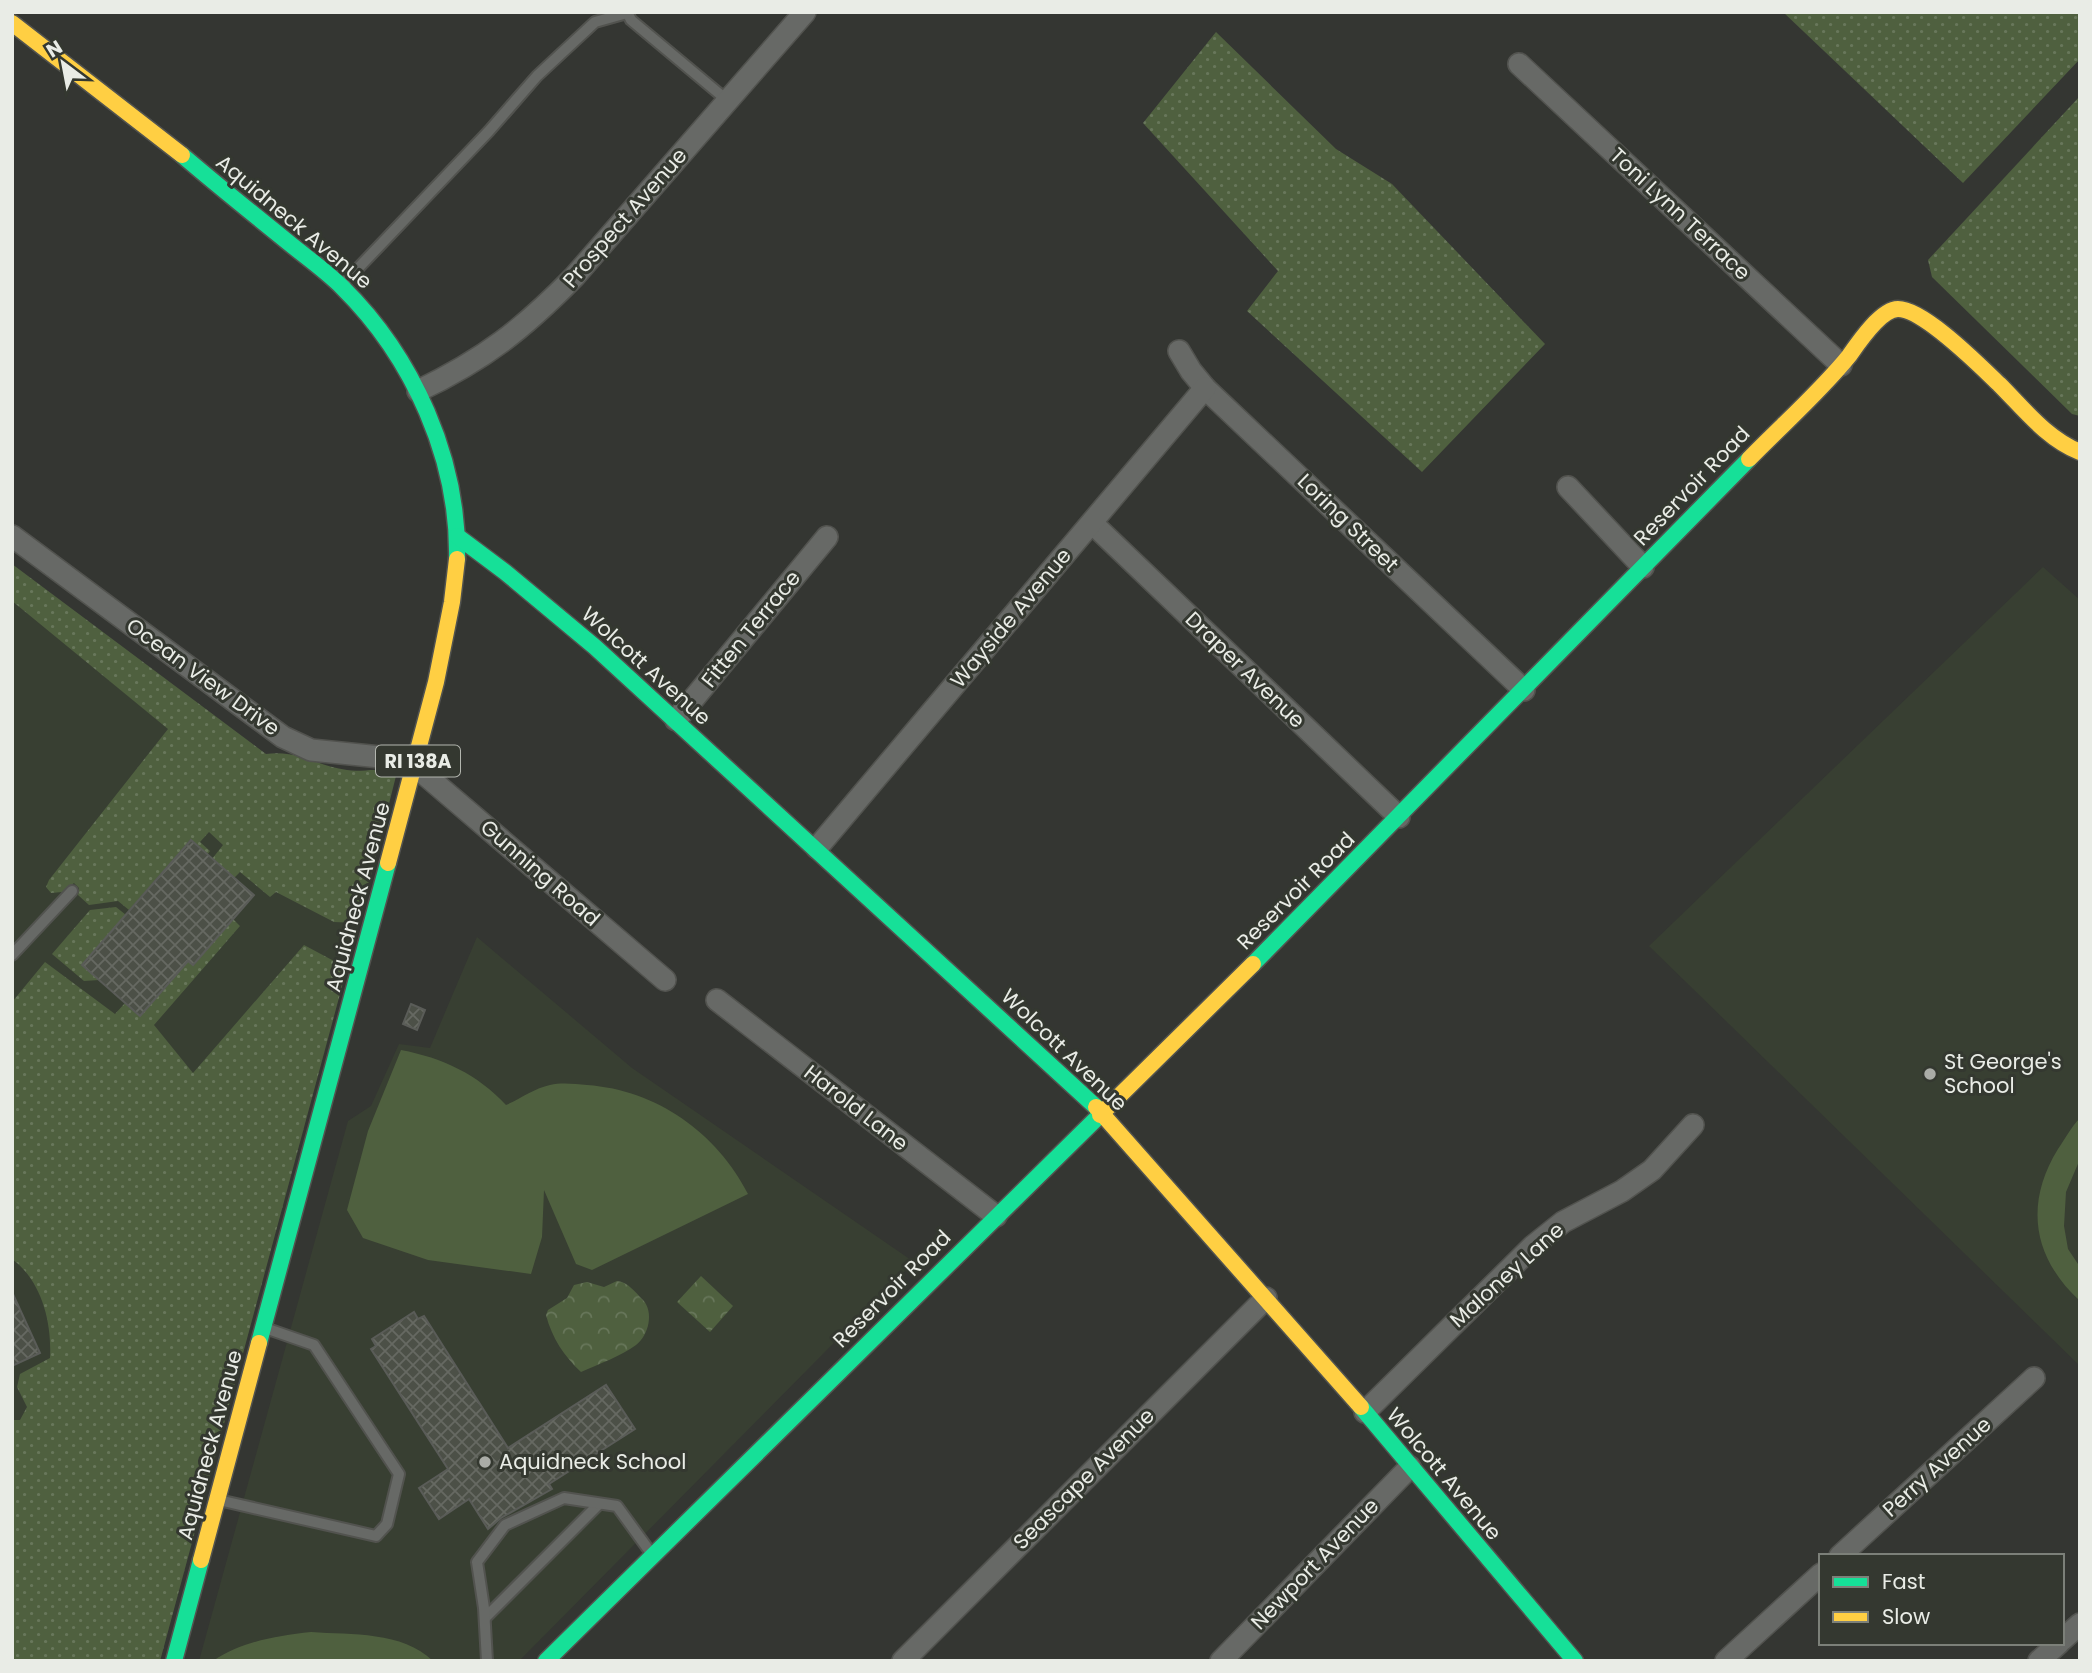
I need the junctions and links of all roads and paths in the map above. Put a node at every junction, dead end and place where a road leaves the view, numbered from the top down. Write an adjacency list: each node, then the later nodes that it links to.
1 (627, 13): 5 (lane); 6 (lane)
2 (800, 14): 5 (street, Prospect Avenue)
3 (12, 23): 6 (street, Aquidneck Avenue / RI 138A)
4 (1520, 64): 8 (street, Toni Lynn Terrace)
5 (728, 101): 10 (street, Prospect Avenue)
6 (341, 286): 10 (street, Aquidneck Avenue / RI 138A)
7 (1179, 351): 9 (street, Loring Street)
8 (1841, 365): 11 (street, Reservoir Road); 17 (street, Reservoir Road)
9 (1205, 388): 13 (street, Wayside Avenue); 18 (street, Loring Street)
10 (418, 391): 15 (street, Aquidneck Avenue / RI 138A)
11 (2080, 452)
12 (1568, 487): 17 (street)
13 (1091, 523): 21 (street, Draper Avenue); 22 (street, Wayside Avenue)
14 (12, 536): 20 (street, Ocean View Drive)
15 (457, 536): 19 (street, Wolcott Avenue); 20 (street, Aquidneck Avenue / RI 138A)
16 (827, 537): 19 (street, Fitten Terrace)
17 (1643, 566): 18 (street, Reservoir Road)
18 (1524, 690): 21 (street, Reservoir Road)
19 (676, 720): 22 (street, Wolcott Avenue)
20 (416, 767): 25 (street, Gunning Road); 31 (street, Aquidneck Avenue / RI 138A)
21 (1399, 817): 27 (street, Reservoir Road)
22 (817, 848): 27 (street, Wolcott Avenue)
23 (72, 891): 24 (lane)
24 (12, 955)
25 (665, 980)
26 (717, 1000): 29 (street, Harold Lane)
27 (1101, 1112): 29 (street, Reservoir Road); 30 (street, Wolcott Avenue)
28 (1693, 1125): 33 (street, Maloney Lane)
29 (996, 1216): 38 (street, Reservoir Road)
30 (1265, 1298): 33 (street, Wolcott Avenue); 47 (street, Seascape Avenue)
31 (264, 1327): 35 (street, Aquidneck Avenue / RI 138A); 35 (lane)
32 (2034, 1378): 37 (street, Perry Avenue)
33 (1365, 1412): 34 (street, Wolcott Avenue)
34 (1409, 1466): 48 (street, Newport Avenue); 49 (street, Wolcott Avenue)
35 (217, 1500): 45 (street, Aquidneck Avenue / RI 138A)
36 (599, 1504): 38 (lane); 40 (lane); 40 (lane)
37 (1842, 1554)
38 (653, 1555): 44 (street, Reservoir Road)
39 (1819, 1576): 50 (street)
40 (485, 1618): 46 (lane)
41 (2080, 1624): 42 (street)
42 (2064, 1638)
43 (2057, 1645): 51 (street)
44 (559, 1656)
45 (174, 1661)
46 (487, 1661)
47 (903, 1661)
48 (1221, 1661)
49 (1575, 1661)
50 (1726, 1661)
51 (2039, 1661)

